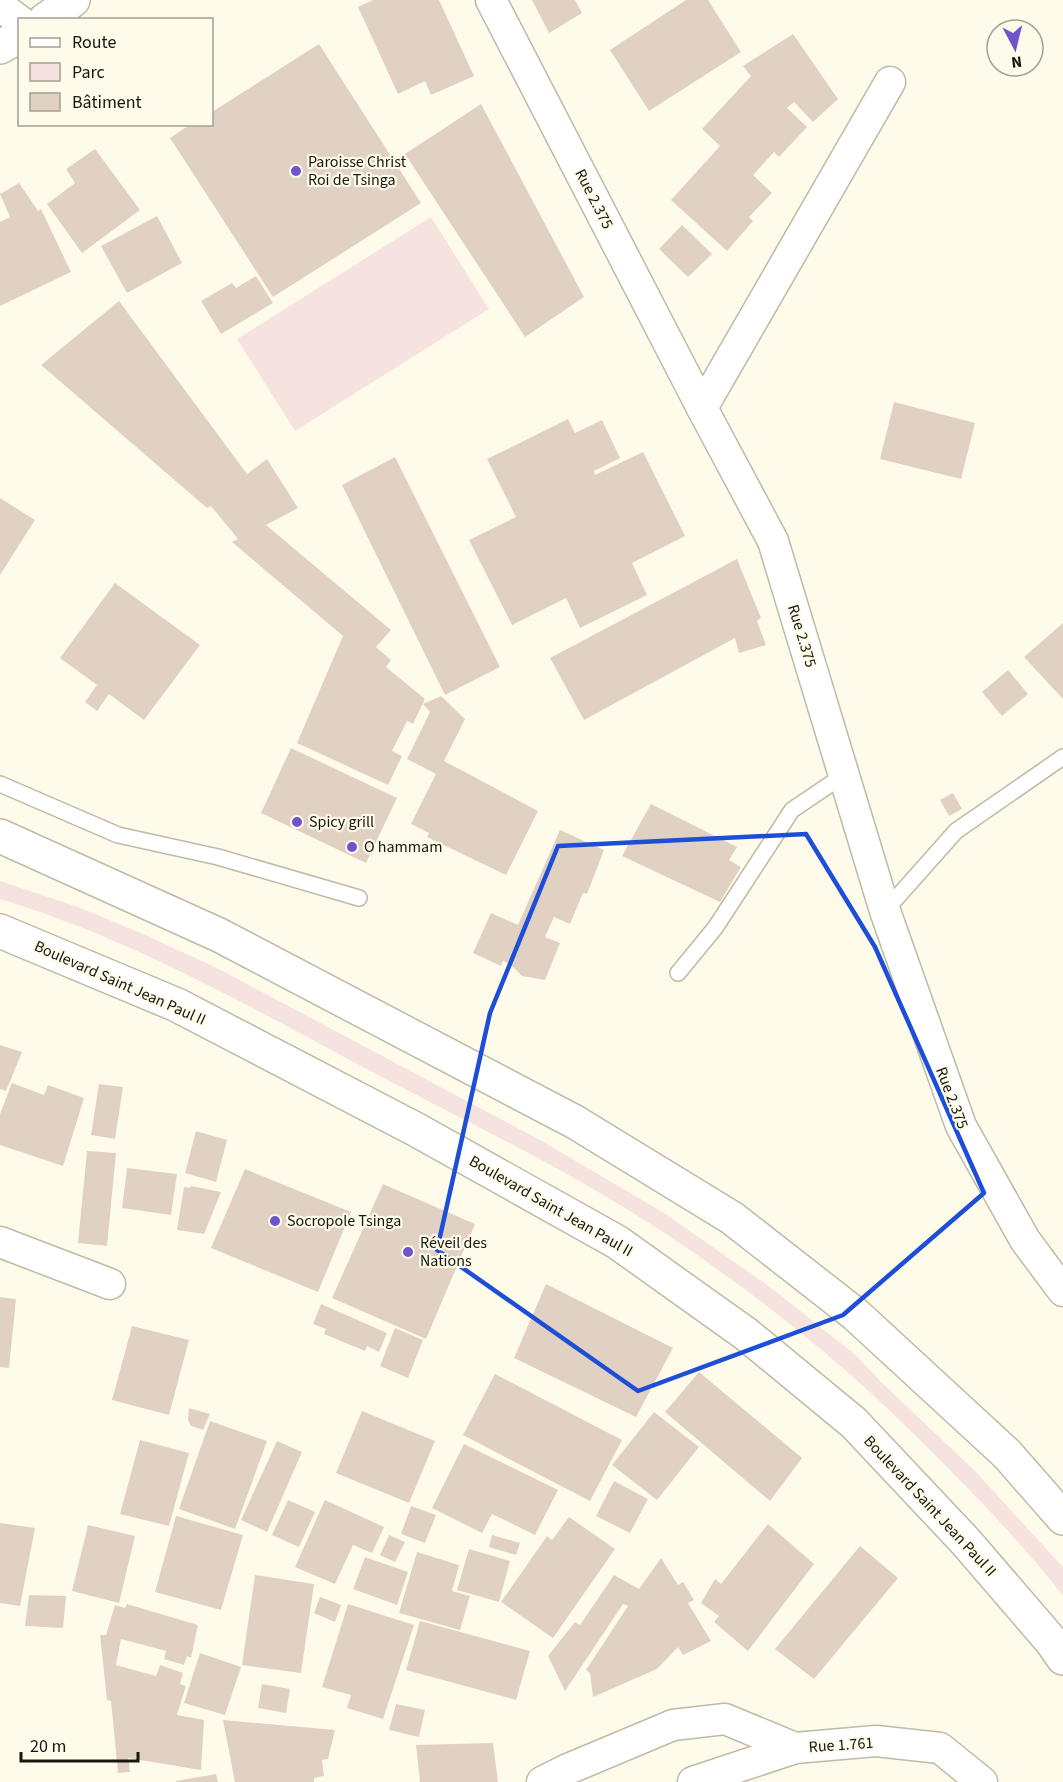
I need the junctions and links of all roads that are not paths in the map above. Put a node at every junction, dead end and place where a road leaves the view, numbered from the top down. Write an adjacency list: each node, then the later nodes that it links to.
1 (73, 0): 4 (main road)
2 (491, 0): 9 (street, Rue 2.375)
3 (0, 6): 5 (street)
4 (48, 18)
5 (18, 20)
6 (18, 37): 7 (main road)
7 (0, 47)
8 (891, 82): 9 (street)
9 (702, 408): 11 (street, Rue 2.375)
10 (1063, 757): 15 (lane)
11 (844, 775): 15 (street, Rue 2.375); 17 (lane)
12 (0, 784): 14 (lane)
13 (0, 836): 21 (main road)
14 (359, 898)
15 (885, 911): 20 (street, Rue 2.375)
16 (0, 931): 22 (main road, Boulevard Saint Jean Paul II)
17 (678, 973)
18 (0, 1242): 19 (street)
19 (110, 1284)
20 (1063, 1291)
21 (1063, 1518)
22 (1063, 1658)
23 (795, 1748): 24 (street); 25 (street, Rue 1.761); 26 (street, Rue 1.761)
24 (542, 1782)
25 (693, 1782)
26 (982, 1782)

